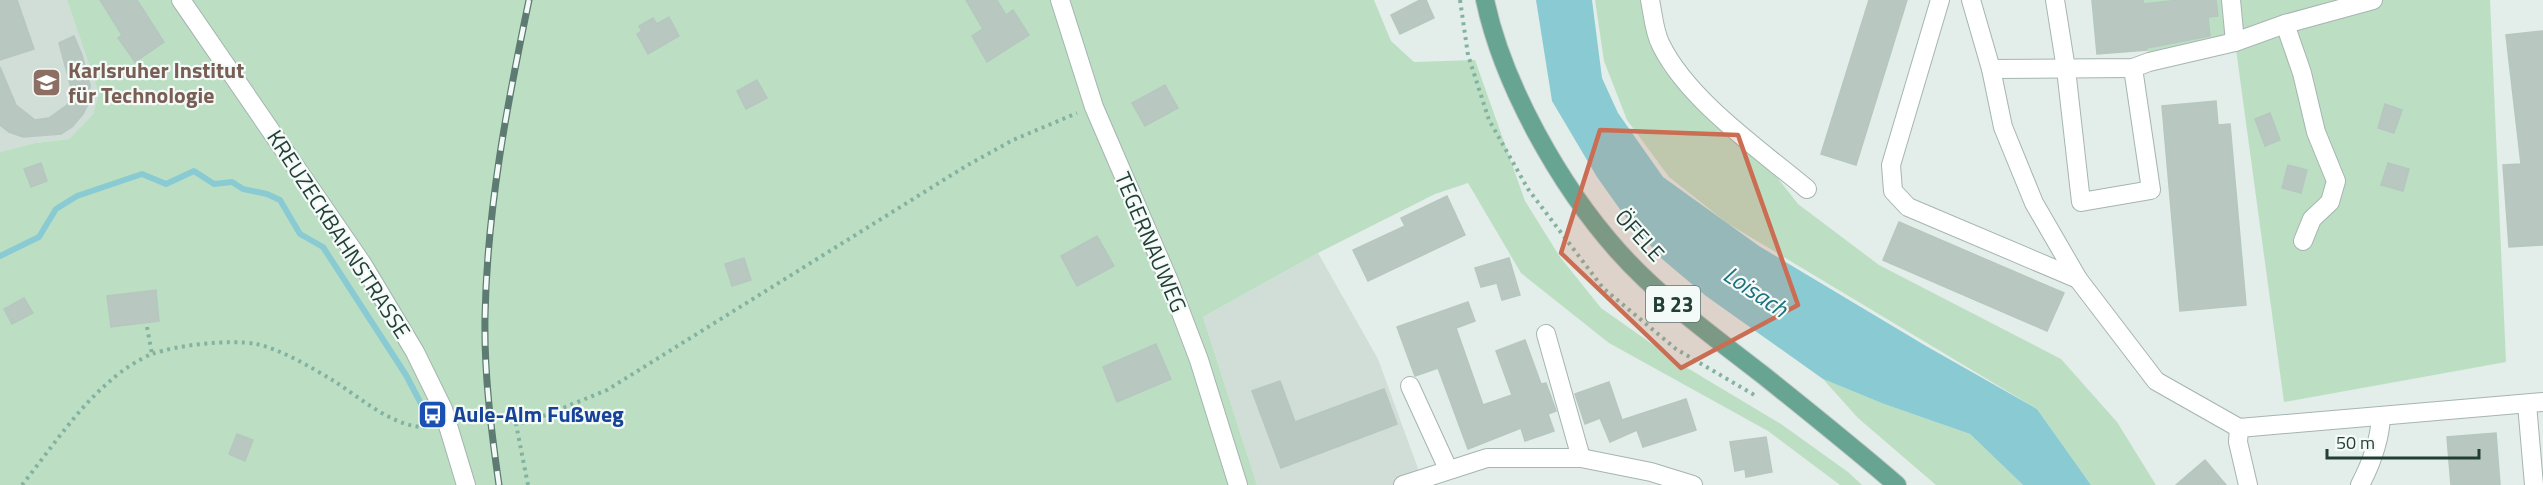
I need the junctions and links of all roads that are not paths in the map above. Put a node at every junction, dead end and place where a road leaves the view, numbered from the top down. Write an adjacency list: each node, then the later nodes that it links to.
1 (181, 0): 25 (street, KREUZECKBAHNSTRASSE)
2 (1060, 0): 26 (street, TEGERNAUWEG)
3 (1485, 0): 29 (main road, ÖFELE / B 23)
4 (1650, 0): 15 (street)
5 (1940, 0): 17 (street)
6 (1971, 0): 13 (street)
7 (2055, 0): 14 (street)
8 (2231, 0): 11 (street)
9 (2373, 0): 10 (street)
10 (2285, 24): 11 (street); 16 (street)
11 (2235, 42): 12 (street)
12 (2133, 68): 14 (street); 14 (street)
13 (1990, 69): 14 (street); 17 (street)
14 (2066, 69)
15 (1807, 189)
16 (2303, 241)
17 (2078, 279): 22 (street)
18 (1546, 334): 23 (street)
19 (1410, 386): 24 (street)
20 (2535, 403): 21 (street); 32 (street)
21 (2381, 416): 22 (street); 31 (street)
22 (2239, 428): 30 (street)
23 (1581, 458): 24 (street); 28 (street)
24 (1449, 469): 27 (street)
25 (466, 485)
26 (1238, 485)
27 (1403, 485)
28 (1693, 485)
29 (1897, 485)
30 (2248, 485)
31 (2360, 485)
32 (2534, 485)

